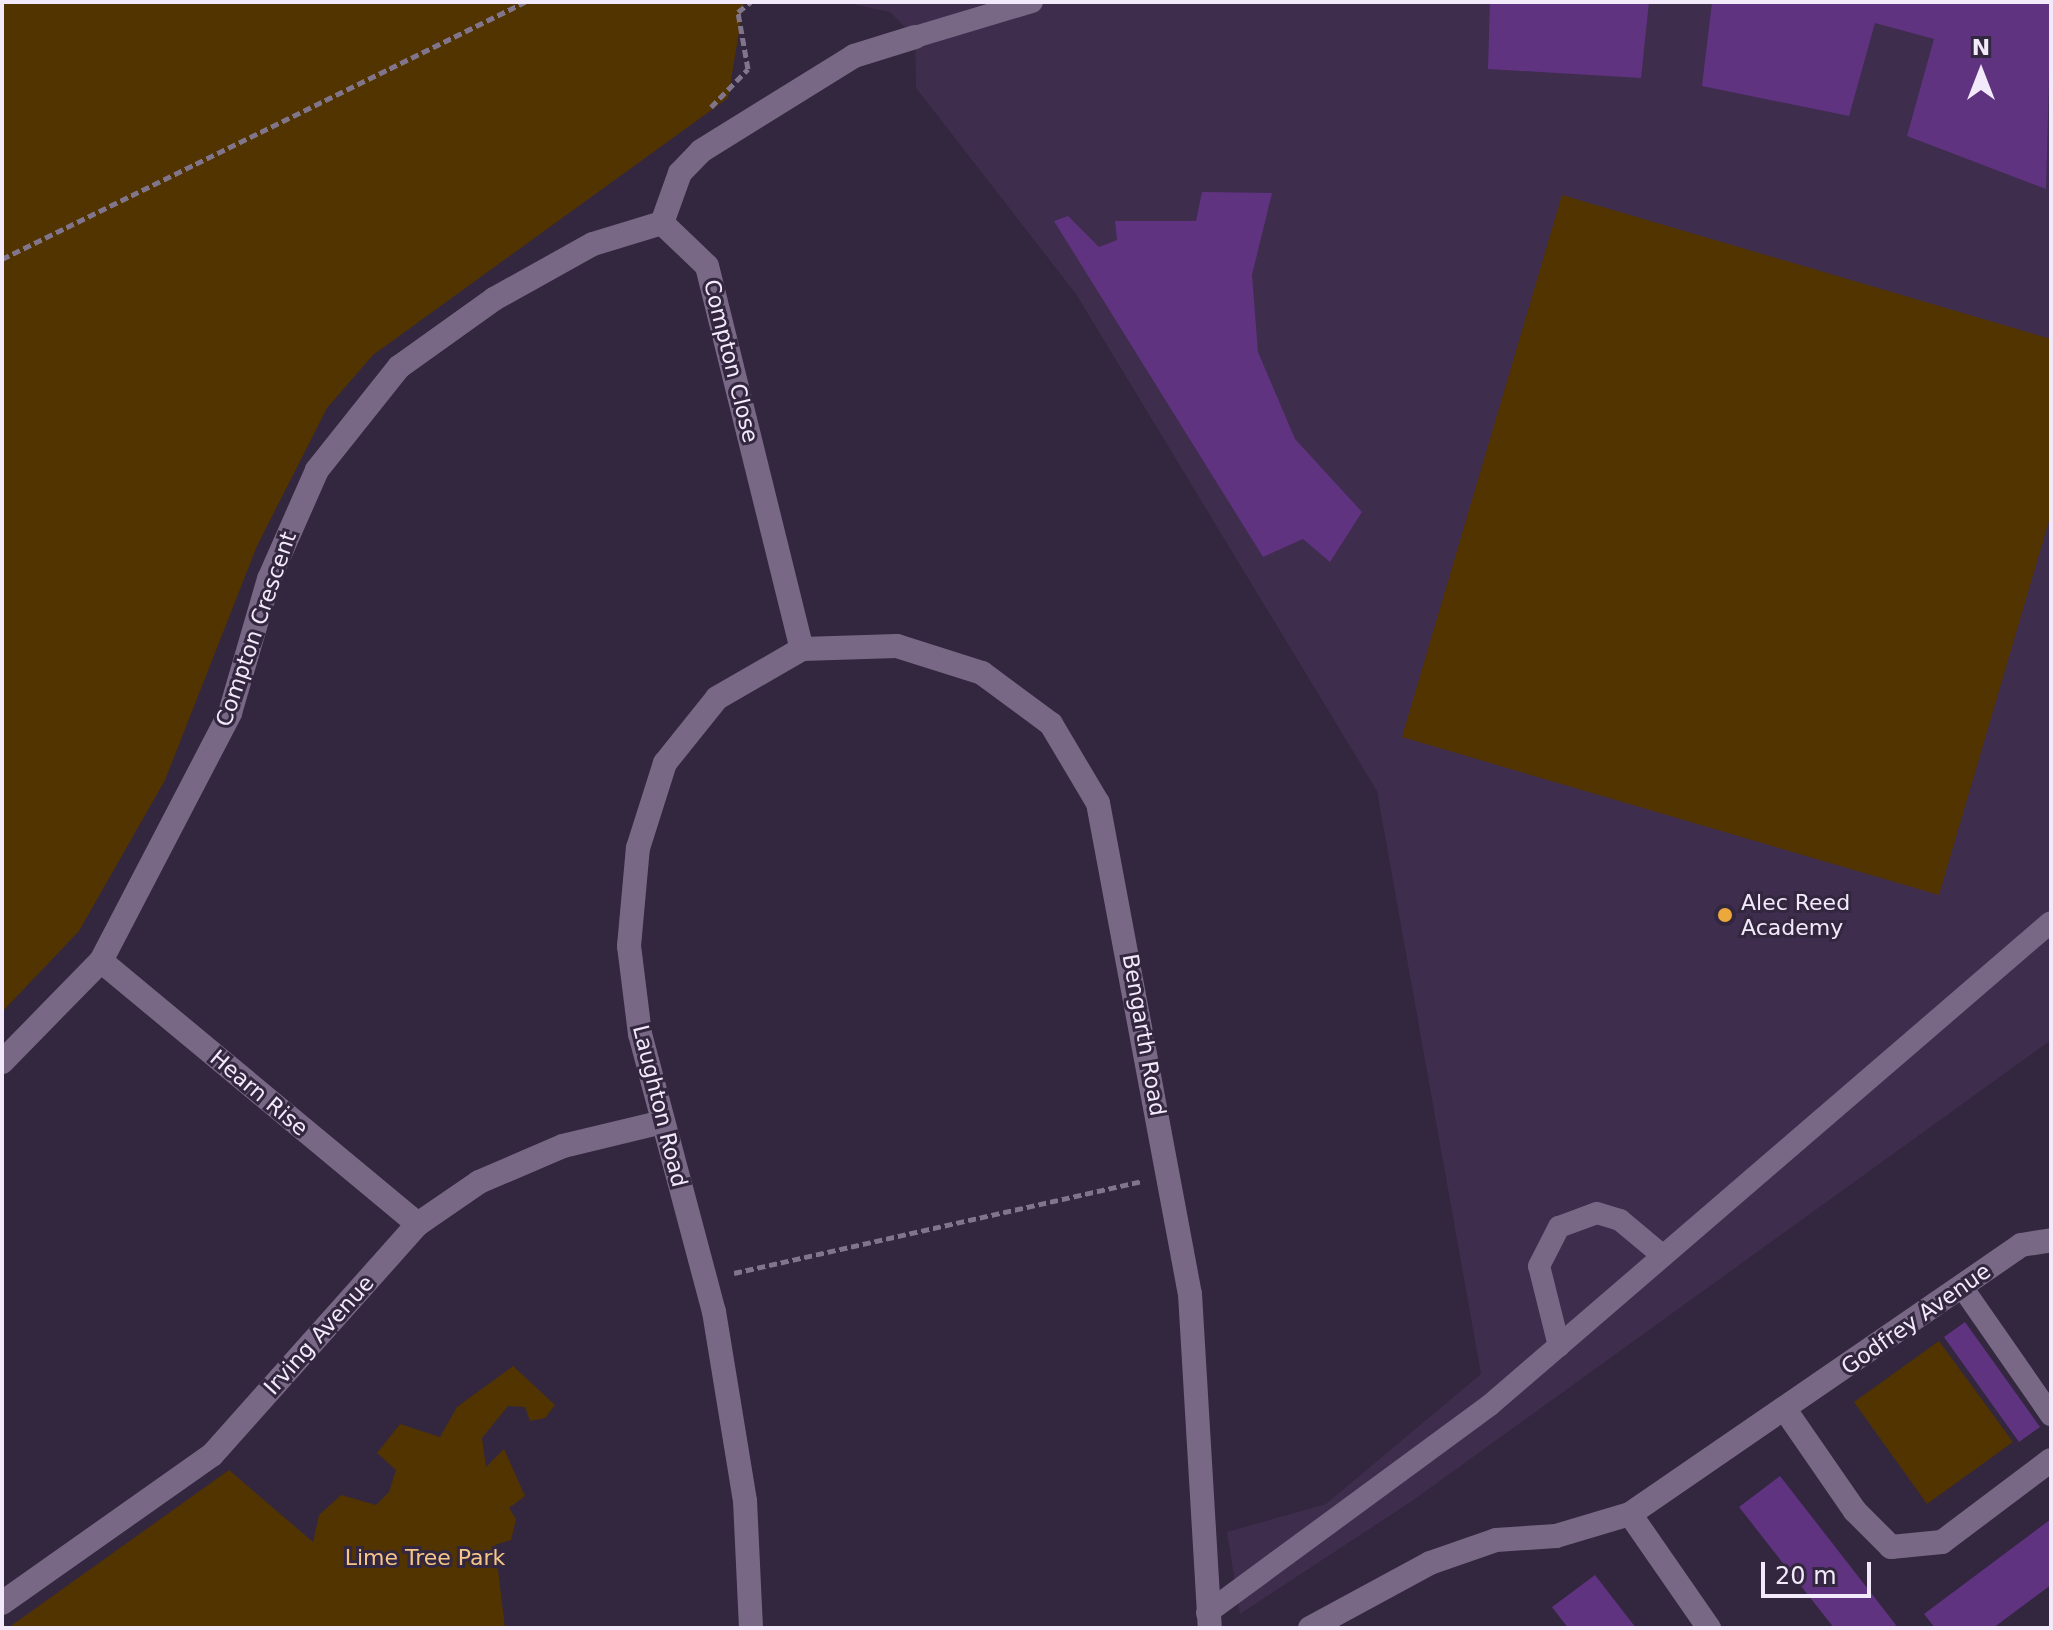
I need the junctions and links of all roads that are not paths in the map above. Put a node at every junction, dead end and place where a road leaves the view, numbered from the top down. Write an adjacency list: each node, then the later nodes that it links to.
1 (1025, 3): 2 (lane)
2 (915, 37): 3 (street)
3 (662, 223): 4 (street, Compton Close); 6 (street, Compton Crescent)
4 (802, 649): 8 (street, Laughton Road); 19 (street, Bengarth Road)
5 (2051, 922): 11 (lane)
6 (101, 961): 7 (street, Compton Crescent); 9 (street, Hearn Rise)
7 (2, 1062)
8 (663, 1122): 9 (street, Irving Avenue); 20 (street, Laughton Road)
9 (418, 1224): 18 (street, Irving Avenue)
10 (2051, 1240): 12 (street, Godfrey Avenue)
11 (1663, 1256): 13 (lane); 13 (lane)
12 (1962, 1287): 14 (street, Godfrey Avenue); 15 (lane)
13 (1559, 1346): 19 (lane)
14 (1786, 1411): 16 (street); 17 (street, Godfrey Avenue)
15 (2051, 1415)
16 (2051, 1460)
17 (1630, 1514): 21 (street, Godfrey Avenue); 22 (street)
18 (2, 1603)
19 (1209, 1620)
20 (751, 1628)
21 (1310, 1628)
22 (1709, 1628)

